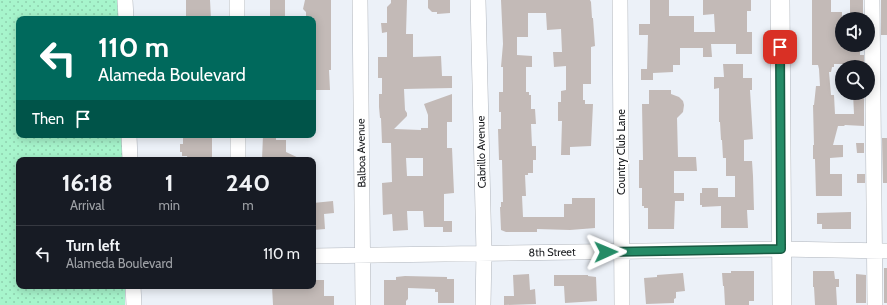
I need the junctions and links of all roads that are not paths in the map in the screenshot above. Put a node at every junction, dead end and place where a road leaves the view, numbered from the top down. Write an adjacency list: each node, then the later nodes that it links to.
1 (125, 0): 8 (street)
2 (237, 0): 9 (street)
3 (360, 0): 19 (street, Balboa Avenue)
4 (478, 0): 17 (street, Cabrillo Avenue)
5 (620, 0): 15 (street, Country Club Lane)
6 (780, 0): 14 (main road)
7 (872, 0): 16 (street)
8 (126, 16)
9 (237, 16)
10 (129, 138): 12 (street)
11 (238, 138): 13 (street)
12 (130, 157)
13 (238, 157)
14 (781, 249): 15 (street, 8th Street); 16 (street, 8th Street); 25 (main road)
15 (622, 251): 17 (street, 8th Street); 24 (street, Country Club Lane)
16 (881, 251): 26 (street)
17 (484, 253): 19 (street, 8th Street); 23 (street, Cabrillo Avenue)
18 (316, 256): 19 (street, 8th Street)
19 (362, 256): 22 (street, Balboa Avenue)
20 (133, 289): 21 (street)
21 (134, 305)
22 (363, 305)
23 (483, 305)
24 (622, 305)
25 (782, 305)
26 (875, 305)

